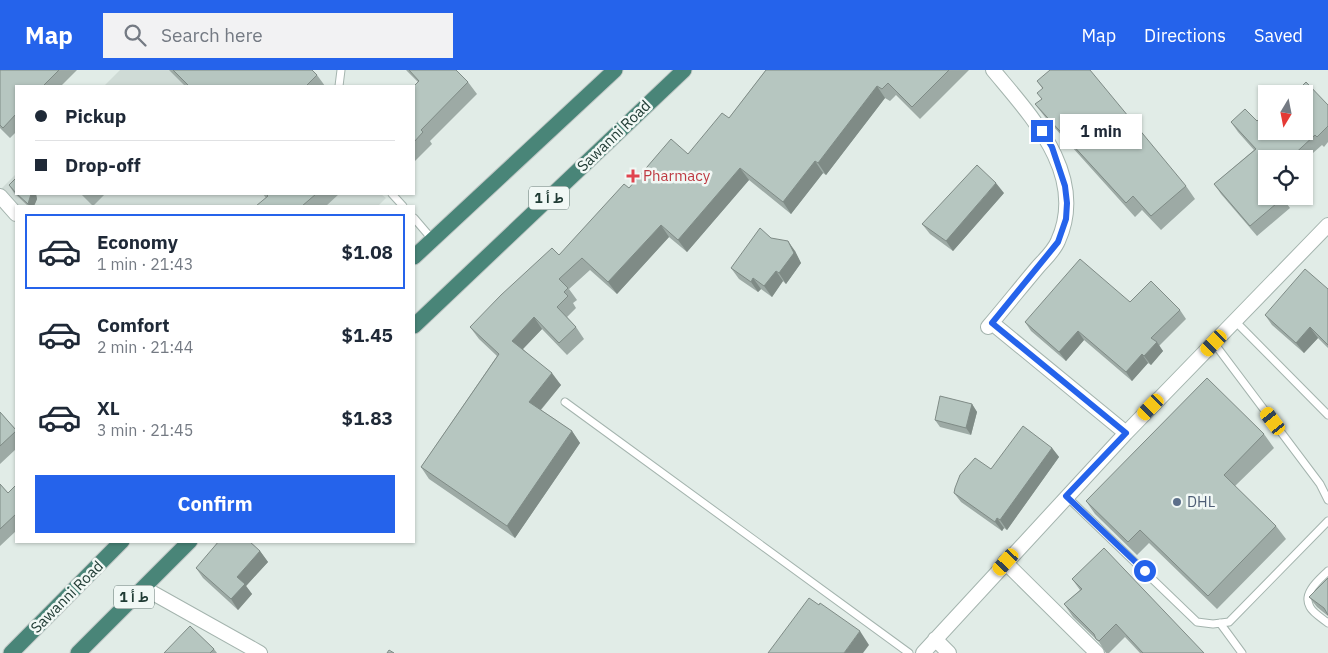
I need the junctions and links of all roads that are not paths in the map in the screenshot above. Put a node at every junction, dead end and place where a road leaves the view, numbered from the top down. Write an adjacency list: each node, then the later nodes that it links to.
1 (341, 70): 5 (lane)
2 (615, 70): 12 (highway)
3 (684, 70): 15 (highway, Sawanni Road / ط أ 1)
4 (992, 70): 19 (street)
5 (339, 85)
6 (393, 195): 8 (lane)
7 (0, 196): 9 (street)
8 (402, 205)
9 (15, 213)
10 (415, 219): 12 (lane)
11 (1326, 232): 14 (street)
12 (432, 239): 13 (highway)
13 (415, 255)
14 (1235, 321): 16 (street); 18 (lane)
15 (415, 325)
16 (1214, 343): 19 (street); 21 (lane)
17 (565, 402): 34 (lane)
18 (1328, 415)
19 (1126, 433): 20 (street)
20 (1066, 496): 25 (street); 28 (lane)
21 (1328, 500)
22 (1328, 521): 28 (lane)
23 (120, 543): 31 (highway, Sawanni Road)
24 (188, 543): 27 (highway, ط أ 1)
25 (1006, 562): 30 (street); 37 (street)
26 (1328, 571): 29 (lane)
27 (144, 588): 32 (highway, ط أ 1); 33 (street)
28 (1220, 623): 38 (lane)
29 (1328, 623)
30 (935, 639): 35 (street); 36 (street)
31 (11, 653)
32 (78, 653)
33 (260, 653)
34 (909, 653)
35 (923, 653)
36 (949, 653)
37 (1097, 653)
38 (1242, 653)

